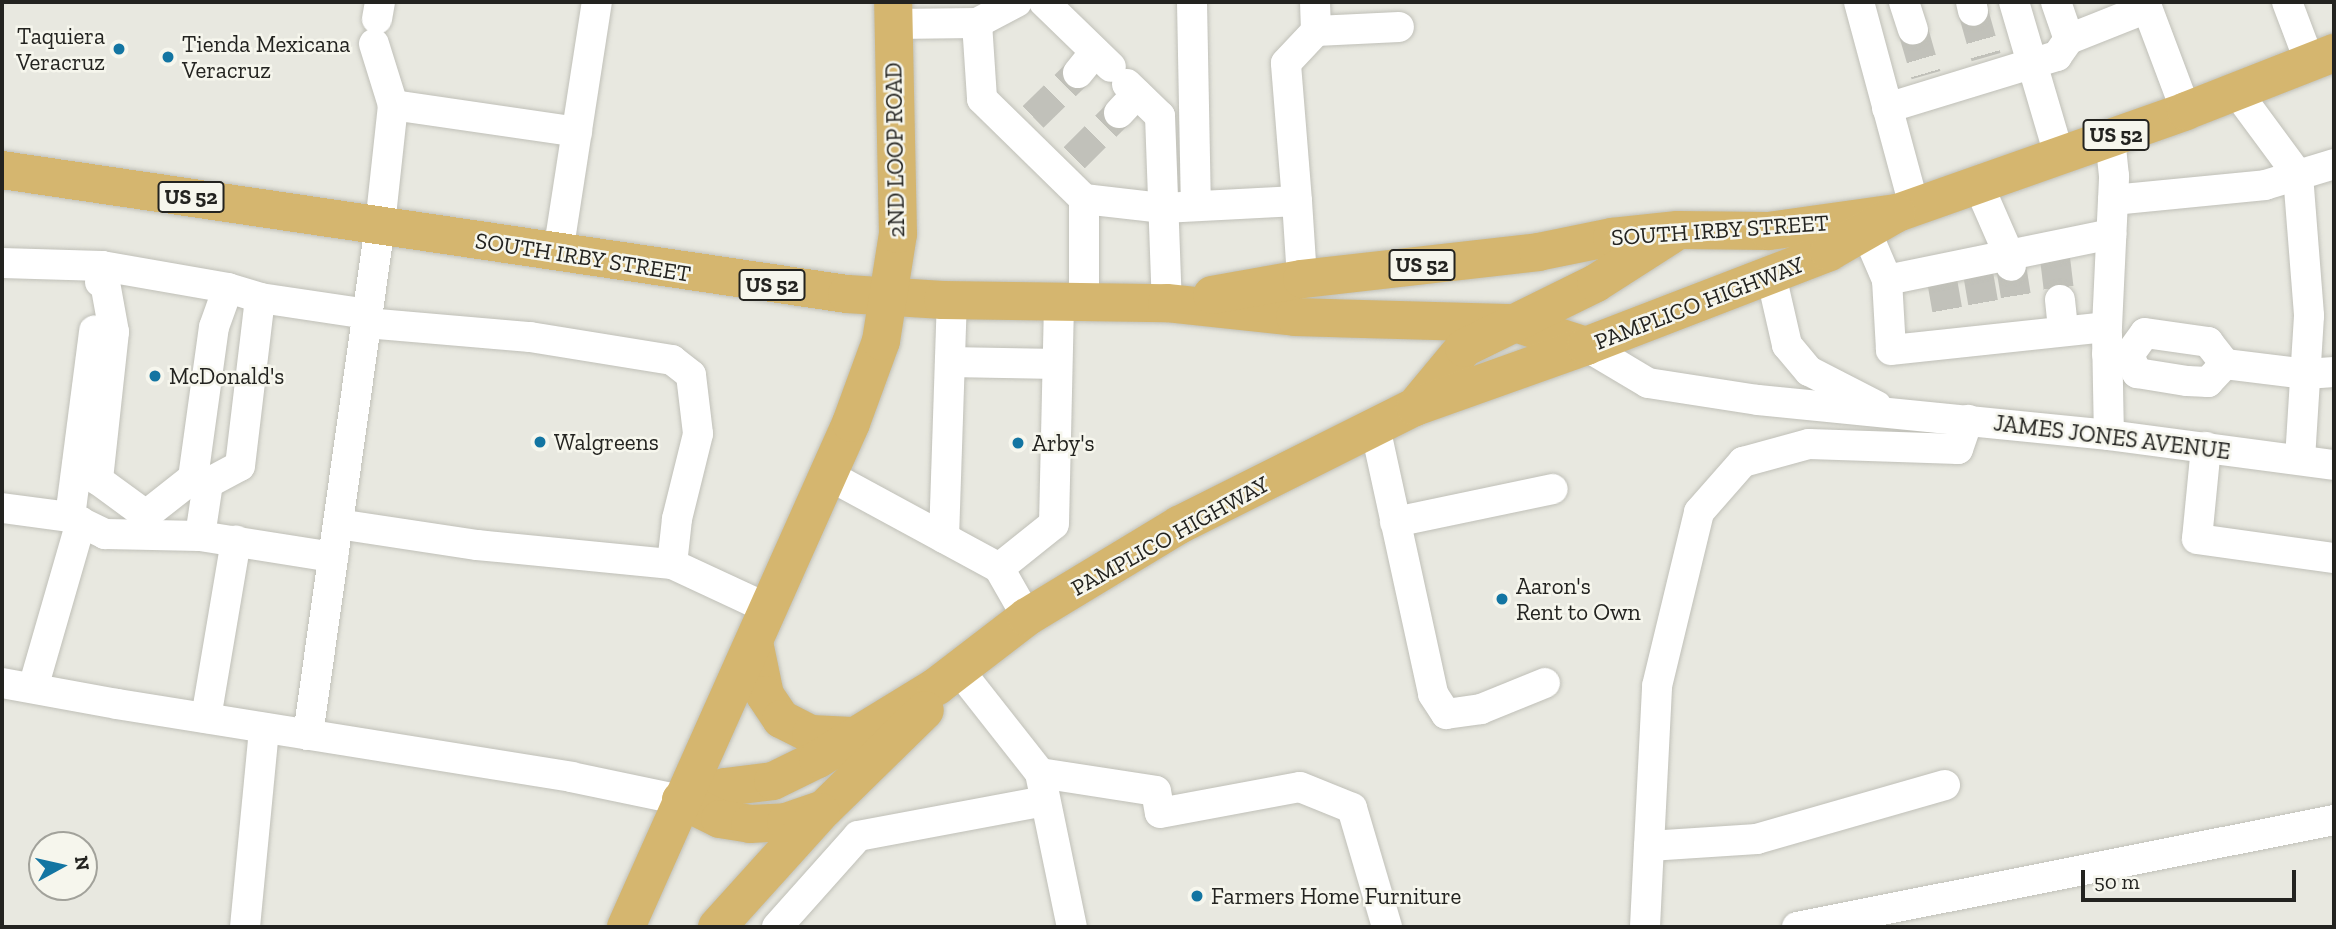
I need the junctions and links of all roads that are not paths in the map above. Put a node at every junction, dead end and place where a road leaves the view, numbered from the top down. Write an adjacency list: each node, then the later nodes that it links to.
1 (597, 2): 24 (street)
2 (1017, 2): 14 (street)
3 (1044, 2): 35 (street)
4 (1192, 2): 34 (street)
5 (1859, 2): 22 (street)
6 (1904, 2): 16 (street)
7 (2014, 2): 19 (street)
8 (2056, 2): 17 (street)
9 (2287, 2): 18 (street)
10 (2146, 5): 17 (street); 23 (street)
11 (893, 13): 14 (street); 48 (main road, 2ND LOOP ROAD)
12 (1315, 16): 15 (street); 33 (street)
13 (377, 22): 21 (street)
14 (977, 23): 31 (street)
15 (1399, 27)
16 (1913, 30)
17 (2069, 39): 19 (street)
18 (2322, 58): 20 (main road, SOUTH IRBY STREET / US 52)
19 (2032, 65): 22 (street); 26 (street)
20 (2236, 91): 23 (main road, SOUTH IRBY STREET / US 52); 29 (street)
21 (393, 105): 24 (street); 37 (street)
22 (1887, 108): 36 (street)
23 (2186, 111): 25 (main road, SOUTH IRBY STREET / US 52)
24 (577, 132): 40 (street)
25 (2110, 137): 26 (main road, SOUTH IRBY STREET / US 52); 32 (street)
26 (2059, 155): 30 (main road, SOUTH IRBY STREET / US 52)
27 (2334, 164): 29 (street)
28 (2, 170): 37 (main road, SOUTH IRBY STREET / US 52)
29 (2298, 175): 32 (street); 62 (street)
30 (1978, 184): 36 (main road, SOUTH IRBY STREET / US 52); 41 (street)
31 (1084, 200): 35 (street); 52 (street)
32 (2113, 200): 39 (street)
33 (1297, 201): 34 (street); 45 (street)
34 (1196, 206): 35 (street)
35 (1163, 208): 53 (street)
36 (1892, 217): 38 (main road, SOUTH IRBY STREET / US 52); 44 (main road, PAMPLICO HIGHWAY); 46 (street)
37 (380, 225): 40 (main road, SOUTH IRBY STREET / US 52); 54 (street)
38 (1678, 230): 45 (main road, SOUTH IRBY STREET / US 52); 55 (main road, PAMPLICO HIGHWAY)
39 (2111, 234): 41 (street); 57 (street)
40 (558, 253): 48 (main road, SOUTH IRBY STREET / US 52)
41 (2010, 260): 46 (street)
42 (2, 263): 43 (street)
43 (102, 266): 47 (street); 47 (street); 74 (street)
44 (1771, 275): 58 (main road, PAMPLICO HIGHWAY); 64 (street, JAMES JONES AVENUE)
45 (1302, 279): 53 (main road, SOUTH IRBY STREET / US 52)
46 (1887, 280): 56 (street)
47 (228, 288): 49 (street)
48 (890, 298): 50 (main road, SOUTH IRBY STREET / US 52); 71 (main road)
49 (260, 299): 54 (street); 77 (street)
50 (952, 300): 52 (main road, SOUTH IRBY STREET / US 52); 59 (street)
51 (2060, 300): 56 (street)
52 (1071, 302): 53 (main road, SOUTH IRBY STREET / US 52); 60 (street)
53 (1167, 303): 55 (main road, SOUTH IRBY STREET / US 52)
54 (366, 318): 76 (street); 82 (street)
55 (1516, 323): 58 (main road, SOUTH IRBY STREET / US 52); 63 (main road, PAMPLICO HIGHWAY)
56 (2063, 331): 57 (street)
57 (2115, 345): 61 (street); 61 (street); 67 (street)
58 (1586, 346): 63 (main road, PAMPLICO HIGHWAY); 64 (street, JAMES JONES AVENUE)
59 (950, 362): 60 (street); 78 (street)
60 (1058, 364): 83 (street)
61 (2225, 364): 62 (street)
62 (2320, 373): 69 (street)
63 (1415, 407): 66 (main road, PAMPLICO HIGHWAY)
64 (1889, 412): 65 (street, JAMES JONES AVENUE)
65 (1968, 420): 67 (street, JAMES JONES AVENUE); 99 (street)
66 (1375, 427): 75 (street); 84 (main road, PAMPLICO HIGHWAY)
67 (2109, 435): 68 (street, JAMES JONES AVENUE)
68 (2206, 447): 69 (street, JAMES JONES AVENUE); 81 (street)
69 (2300, 460): 70 (street, JAMES JONES AVENUE)
70 (2334, 465)
71 (828, 475): 78 (street); 85 (main road)
72 (1553, 489): 75 (street)
73 (2, 508): 74 (street)
74 (76, 519): 77 (street); 89 (street)
75 (1395, 522): 88 (street)
76 (338, 524): 80 (street); 82 (street)
77 (200, 536): 79 (street)
78 (944, 538): 83 (street)
79 (236, 541): 80 (street); 90 (street)
80 (333, 557): 92 (street)
81 (2334, 558)
82 (672, 564): 85 (street)
83 (999, 568): 84 (street)
84 (1027, 618): 86 (main road, PAMPLICO HIGHWAY)
85 (762, 626): 93 (main road); 96 (main road)
86 (948, 678): 93 (main road, PAMPLICO HIGHWAY); 95 (street); 97 (main road, PAMPLICO HIGHWAY)
87 (2, 682): 89 (street)
88 (1545, 683)
89 (33, 688): 90 (street)
90 (206, 718): 91 (street)
91 (264, 728): 92 (street); 100 (street)
92 (308, 735): 96 (street)
93 (852, 736): 96 (main road, PAMPLICO HIGHWAY)
94 (1945, 785): 99 (street)
95 (1042, 787): 103 (street); 104 (street); 105 (street)
96 (681, 800): 97 (main road, PAMPLICO HIGHWAY); 101 (main road)
97 (824, 809): 102 (main road, PAMPLICO HIGHWAY)
98 (2334, 820): 107 (street)
99 (1649, 846): 106 (street)
100 (245, 927)
101 (626, 927)
102 (717, 927)
103 (777, 927)
104 (1072, 927)
105 (1387, 927)
106 (1645, 927)
107 (1797, 927)

